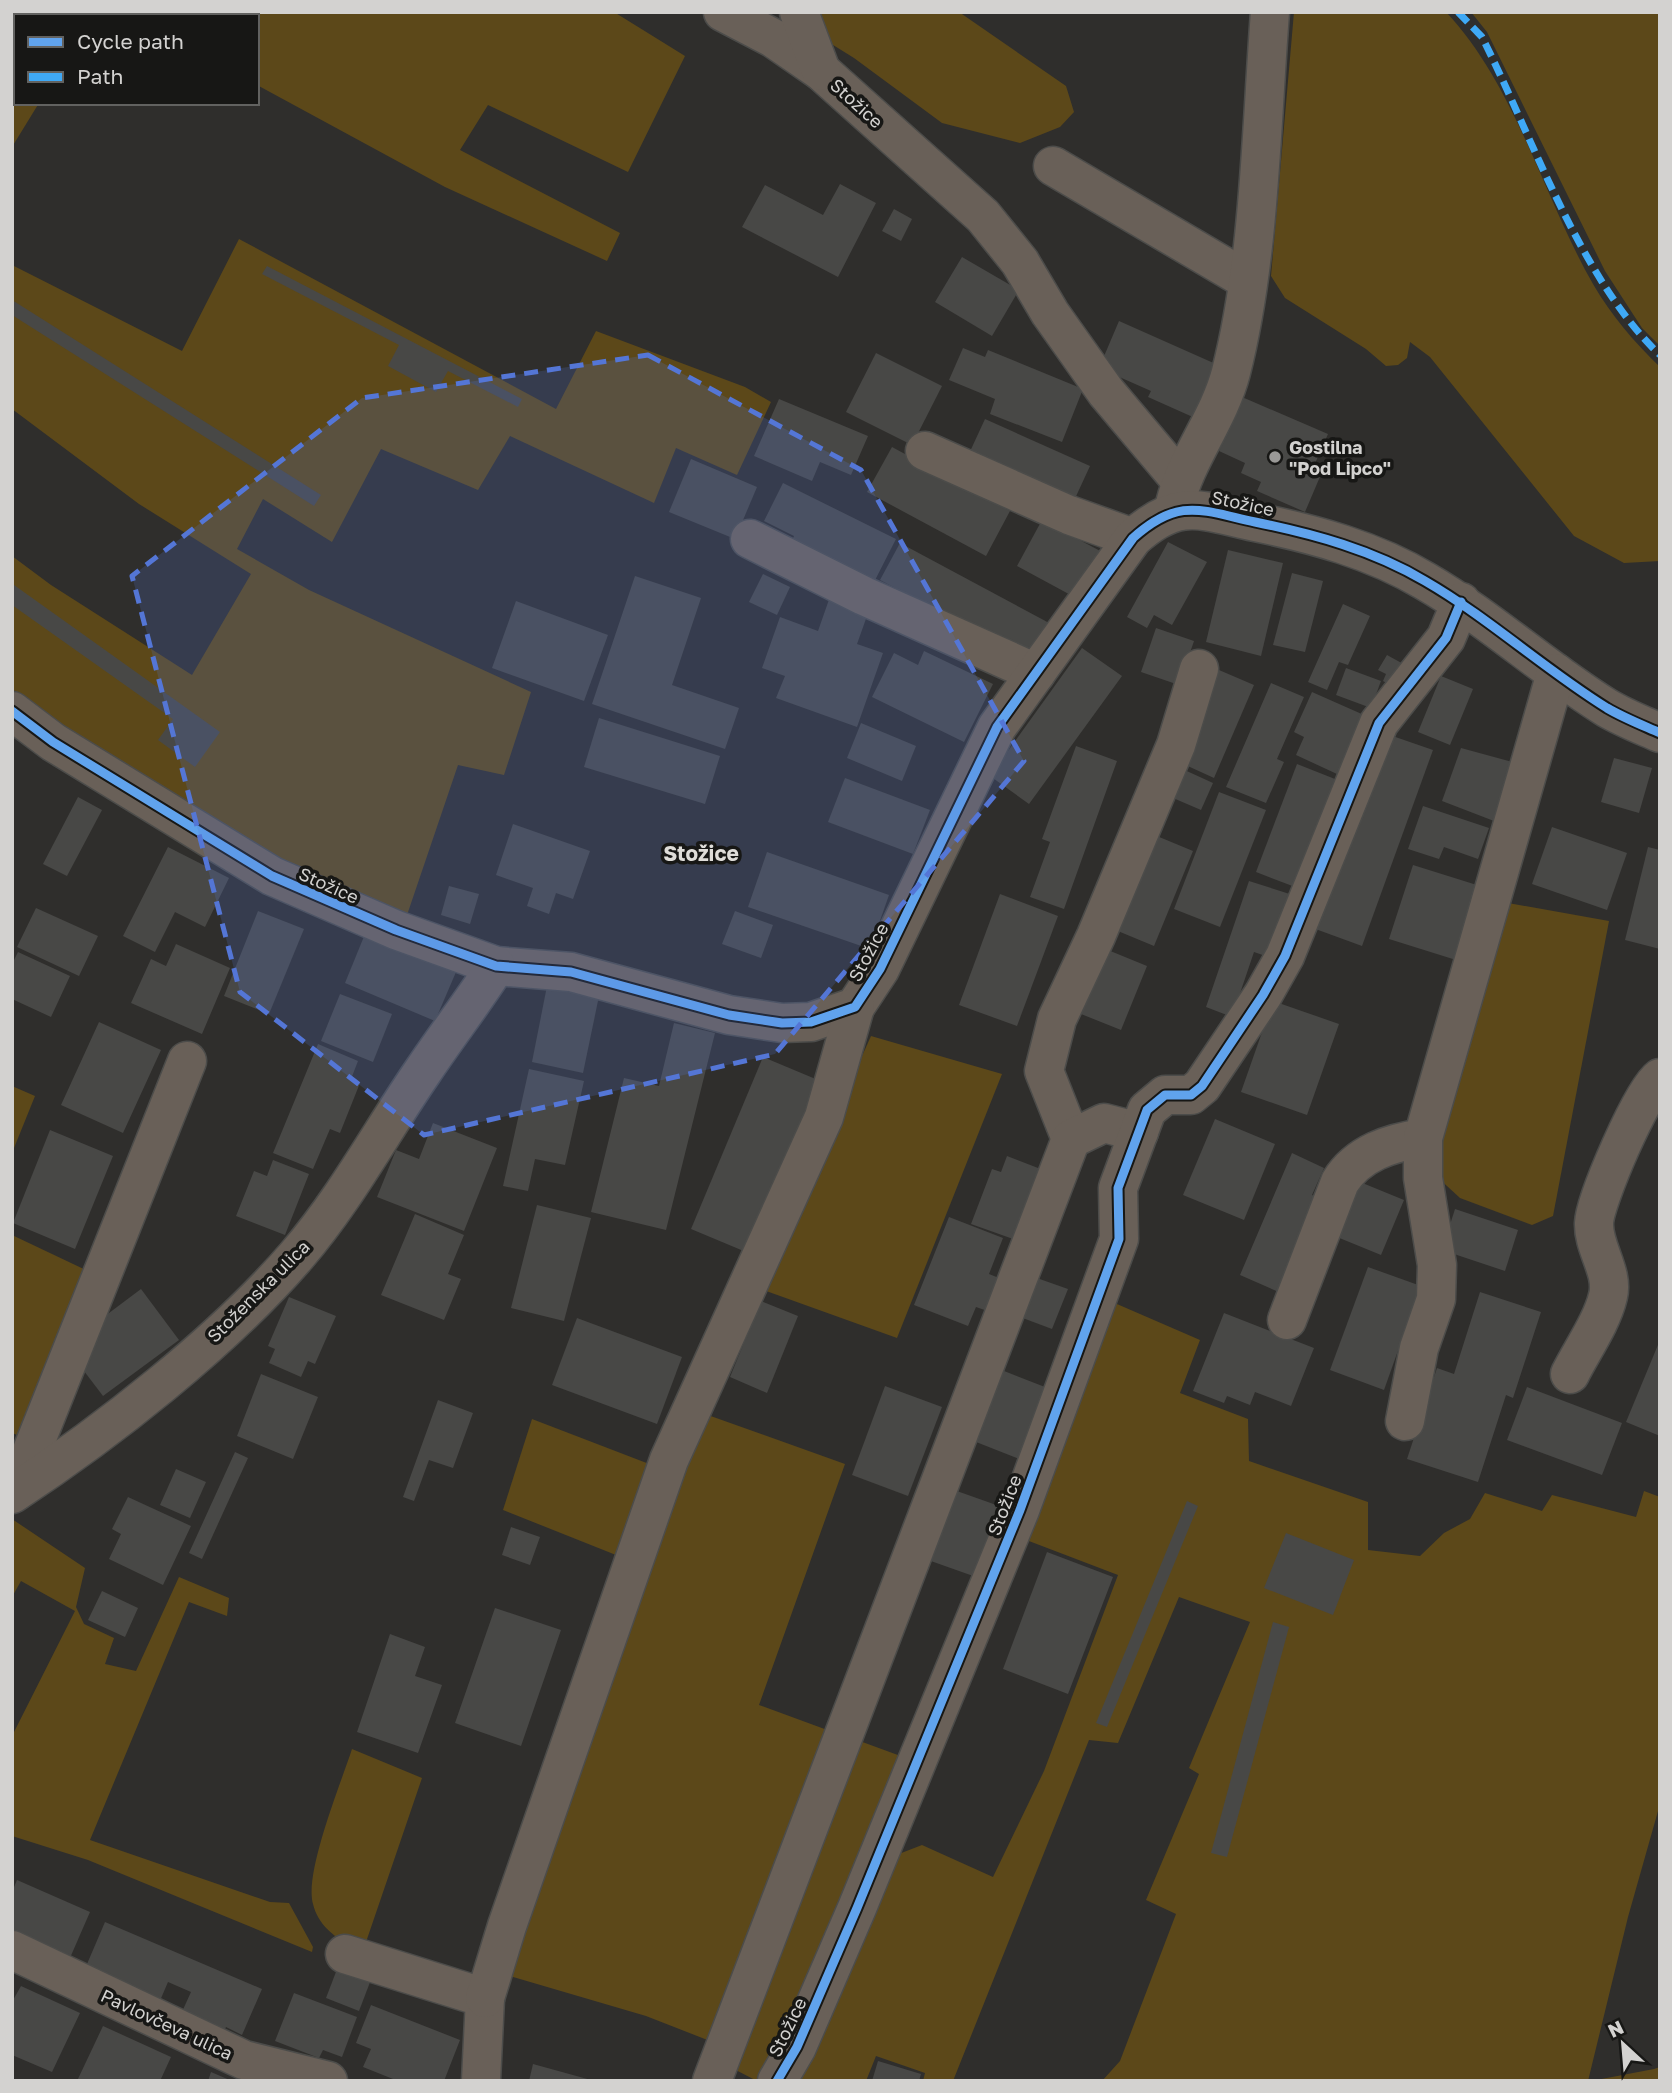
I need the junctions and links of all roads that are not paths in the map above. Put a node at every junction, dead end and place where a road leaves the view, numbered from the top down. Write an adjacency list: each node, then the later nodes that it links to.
1 (723, 12): 4 (street, Stožice)
2 (799, 12): 4 (street)
3 (1270, 12): 6 (street)
4 (821, 71): 8 (street, Stožice)
5 (1053, 166): 6 (street)
6 (1247, 280): 8 (street)
7 (925, 451): 9 (street)
8 (1177, 495): 9 (street, Stožice); 11 (street, Stožice)
9 (1133, 538): 13 (street, Stožice)
10 (751, 539): 13 (street)
11 (1461, 603): 14 (street, Stožice); 21 (street, Stožice)
12 (1199, 669): 23 (street)
13 (1036, 673): 18 (street, Stožice)
14 (1556, 673): 16 (street, Stožice); 22 (street)
15 (12, 711): 17 (street, Stožice)
16 (1660, 733)
17 (496, 966): 18 (street, Stožice); 27 (street, Stoženska ulica)
18 (855, 1007): 30 (street, Stožice)
19 (187, 1061): 27 (street)
20 (1660, 1078): 25 (street)
21 (1139, 1132): 23 (street); 34 (street, Stožice)
22 (1423, 1138): 24 (street); 26 (street)
23 (1071, 1139): 33 (street)
24 (1287, 1320)
25 (1570, 1374)
26 (1405, 1422)
27 (14, 1493)
28 (12, 1950): 31 (street, Pavlovčeva ulica)
29 (345, 1954): 30 (street)
30 (485, 1998): 32 (street, Stožice)
31 (328, 2081)
32 (481, 2081)
33 (712, 2081)
34 (777, 2081)

